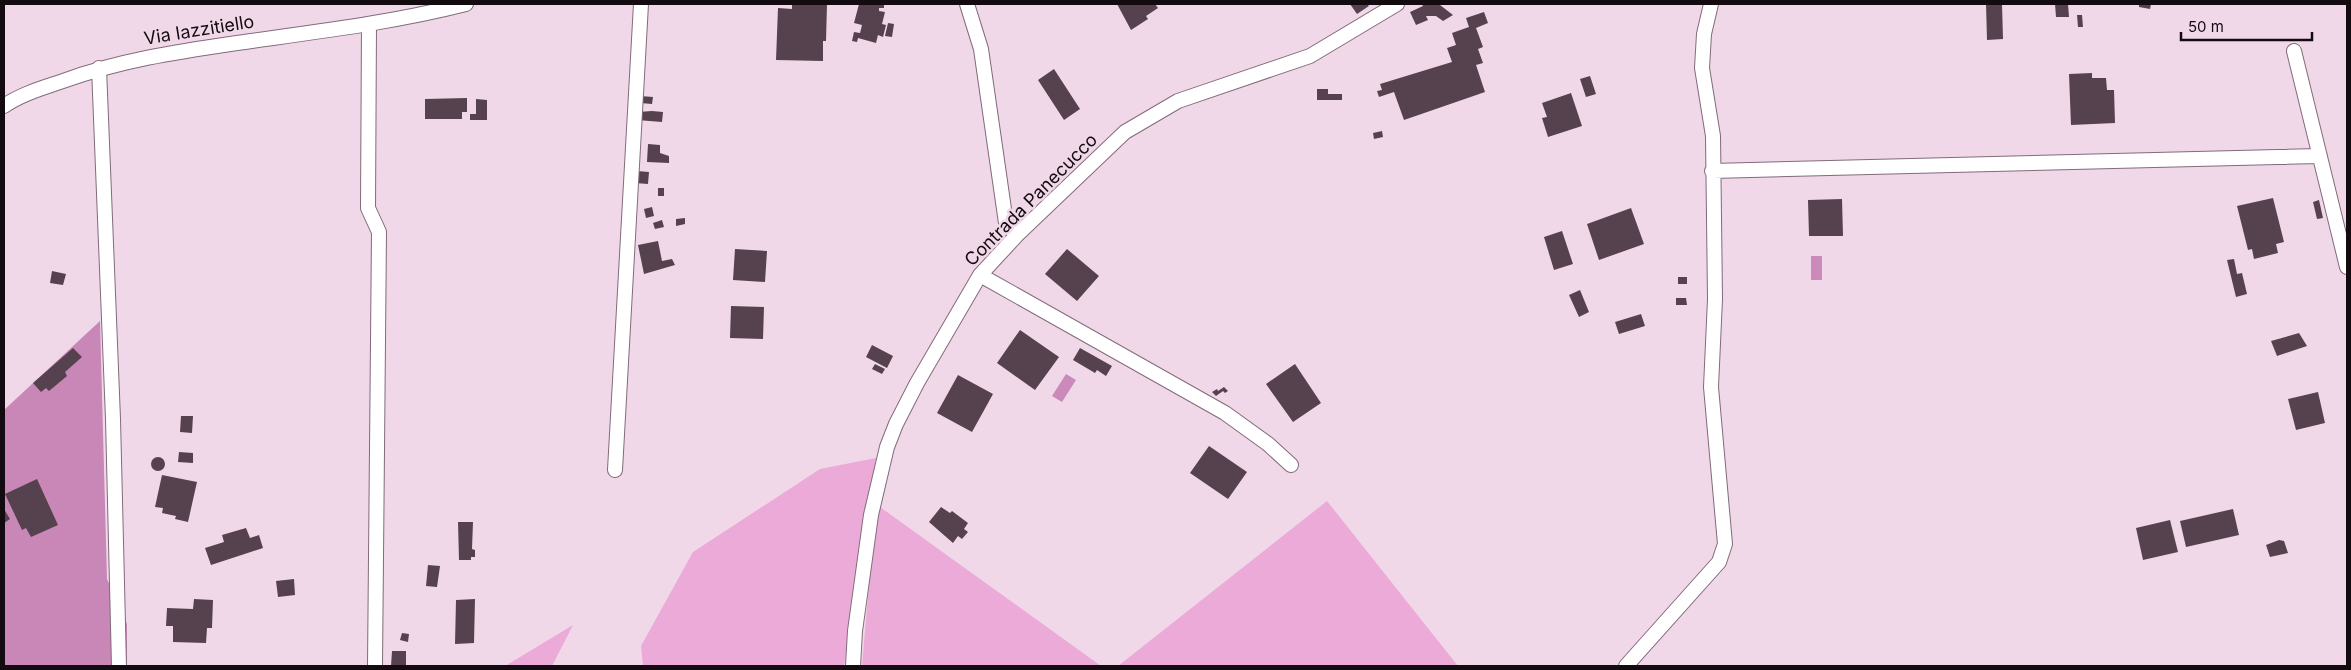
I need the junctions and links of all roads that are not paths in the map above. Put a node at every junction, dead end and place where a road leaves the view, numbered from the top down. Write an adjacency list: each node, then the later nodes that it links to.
1 (466, 4): 6 (street, Via Iazzitiello)
2 (641, 4): 16 (street)
3 (967, 4): 12 (street)
4 (1397, 4): 12 (street, Contrada Panecucco)
5 (1711, 4): 11 (street)
6 (369, 24): 8 (street, Via Iazzitiello); 18 (street)
7 (2294, 51): 10 (street)
8 (100, 68): 9 (street, Via Iazzitiello); 17 (street)
9 (4, 106)
10 (2320, 156): 11 (street); 13 (street)
11 (1712, 171): 20 (street)
12 (1017, 235): 14 (street, Contrada Panecucco)
13 (2347, 267)
14 (980, 275): 15 (street); 19 (street, Contrada Panecucco)
15 (1291, 465)
16 (615, 470)
17 (119, 666)
18 (375, 666)
19 (853, 666)
20 (1626, 666)

